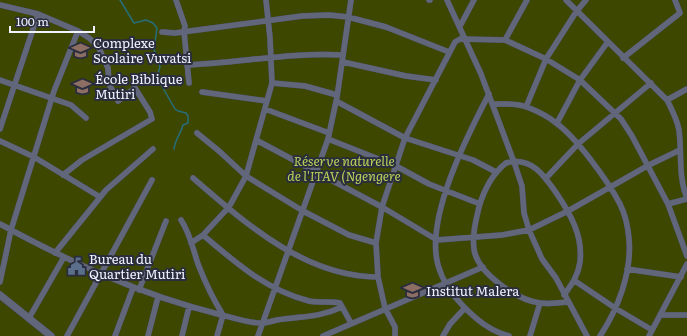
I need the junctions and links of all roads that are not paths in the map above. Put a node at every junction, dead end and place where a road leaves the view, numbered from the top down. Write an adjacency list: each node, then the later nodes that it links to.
1 (176, 0): 17 (street)
2 (266, 0): 14 (street)
3 (351, 0): 13 (street)
4 (447, 0): 15 (street)
5 (474, 0): 15 (street)
6 (527, 0): 20 (street)
7 (566, 0): 11 (street)
8 (586, 0): 11 (street)
9 (675, 0): 25 (street)
10 (0, 5): 12 (street)
11 (576, 12): 21 (street); 26 (street)
12 (38, 14): 16 (street); 35 (street)
13 (348, 17): 14 (street); 22 (street); 23 (street)
14 (268, 22): 17 (street); 24 (street)
15 (460, 26): 19 (street)
16 (78, 31): 39 (street); 65 (street)
17 (184, 31): 18 (street); 28 (street)
18 (162, 32)
19 (466, 38): 20 (street); 22 (street); 38 (street)
20 (505, 40): 26 (street)
21 (607, 42): 25 (street); 31 (street)
22 (449, 52): 30 (street)
23 (343, 54): 24 (street); 27 (street)
24 (272, 57): 28 (street); 33 (street)
25 (623, 58): 34 (street)
26 (546, 59): 31 (street); 44 (street)
27 (343, 62): 30 (street); 40 (street)
28 (187, 65): 32 (street)
29 (0, 80): 35 (street)
30 (436, 80): 52 (street)
31 (580, 80): 46 (street); 48 (street)
32 (189, 83)
33 (272, 83): 40 (street); 42 (street)
34 (651, 83): 41 (street); 46 (street)
35 (15, 86): 39 (street); 49 (street)
36 (687, 89): 41 (street)
37 (202, 92): 42 (street)
38 (489, 94): 43 (street); 58 (street)
39 (52, 98): 47 (street); 59 (street)
40 (337, 98): 51 (street); 52 (street)
41 (667, 100): 57 (street)
42 (267, 101): 45 (street)
43 (494, 104): 44 (street); 60 (street)
44 (526, 107): 48 (street)
45 (265, 110): 51 (street); 53 (street)
46 (614, 113): 55 (street); 61 (street)
47 (86, 118)
48 (557, 123): 55 (street)
49 (0, 129)
50 (197, 133): 66 (street)
51 (329, 136): 62 (street); 63 (street)
52 (405, 138): 58 (street); 62 (street)
53 (256, 140): 63 (street); 66 (street)
54 (0, 142): 59 (street)
55 (578, 144): 68 (street); 70 (street)
56 (153, 149): 72 (street)
57 (680, 150): 61 (street); 73 (street)
58 (459, 155): 64 (street); 71 (street)
59 (34, 158): 65 (street); 83 (street)
60 (514, 162): 64 (street); 68 (street); 84 (street)
61 (649, 165): 70 (street); 75 (street)
62 (396, 166): 71 (street); 77 (street)
63 (318, 172): 77 (street); 78 (street)
64 (496, 172): 74 (street)
65 (63, 175): 72 (street)
66 (246, 176): 76 (street); 78 (street)
67 (193, 178): 76 (street)
68 (546, 178): 79 (street)
69 (152, 180): 98 (street)
70 (609, 186): 79 (street); 96 (street)
71 (447, 190): 74 (street); 87 (street)
72 (100, 197): 91 (street)
73 (687, 199): 75 (street)
74 (480, 204): 86 (street)
75 (668, 204): 92 (street)
76 (229, 207): 85 (street); 90 (street)
77 (382, 208): 87 (street); 89 (street)
78 (303, 211): 89 (street); 90 (street)
79 (568, 211): 84 (street); 101 (street)
80 (181, 220): 88 (street)
81 (166, 221): 106 (street)
82 (0, 224): 83 (street)
83 (11, 230): 91 (street); 102 (street)
84 (529, 230): 86 (street); 108 (street)
85 (203, 235): 88 (street); 105 (street)
86 (474, 236): 87 (street); 95 (street)
87 (437, 240): 103 (street)
88 (191, 243): 117 (street)
89 (376, 243): 99 (street)
90 (287, 251): 99 (street); 105 (street)
91 (55, 253): 93 (street)
92 (687, 256)
93 (64, 257): 98 (street); 120 (street)
94 (687, 264): 97 (street)
95 (483, 267): 103 (street); 111 (street)
96 (627, 268): 100 (street); 116 (street)
97 (686, 271): 100 (street)
98 (101, 275): 104 (street); 126 (street)
99 (378, 277): 114 (street)
100 (681, 277): 118 (street)
101 (575, 281): 108 (street); 116 (street)
102 (0, 282)
103 (446, 283): 114 (street); 115 (street)
104 (132, 288): 106 (street); 127 (street)
105 (274, 289): 113 (street); 121 (street)
106 (139, 290): 109 (street)
107 (0, 295): 120 (street)
108 (564, 295): 110 (street)
109 (158, 298): 112 (street); 128 (street)
110 (567, 302): 111 (street); 137 (street)
111 (540, 303): 136 (street)
112 (189, 307): 117 (street); 129 (street)
113 (342, 307): 121 (street); 122 (street)
114 (386, 308): 122 (street); 133 (street)
115 (465, 308): 123 (street); 134 (street)
116 (615, 308): 124 (street); 138 (street)
117 (223, 315): 121 (street); 130 (street)
118 (660, 315): 119 (street); 124 (street)
119 (687, 315)
120 (29, 318): 125 (street)
121 (261, 323): 131 (street)
122 (351, 323): 132 (street)
123 (492, 333): 135 (street)
124 (650, 333)
125 (51, 336)
126 (67, 336)
127 (115, 336)
128 (148, 336)
129 (182, 336)
130 (217, 336)
131 (258, 336)
132 (323, 336)
133 (395, 336)
134 (443, 336)
135 (509, 336)
136 (530, 336)
137 (587, 336)
138 (600, 336)

